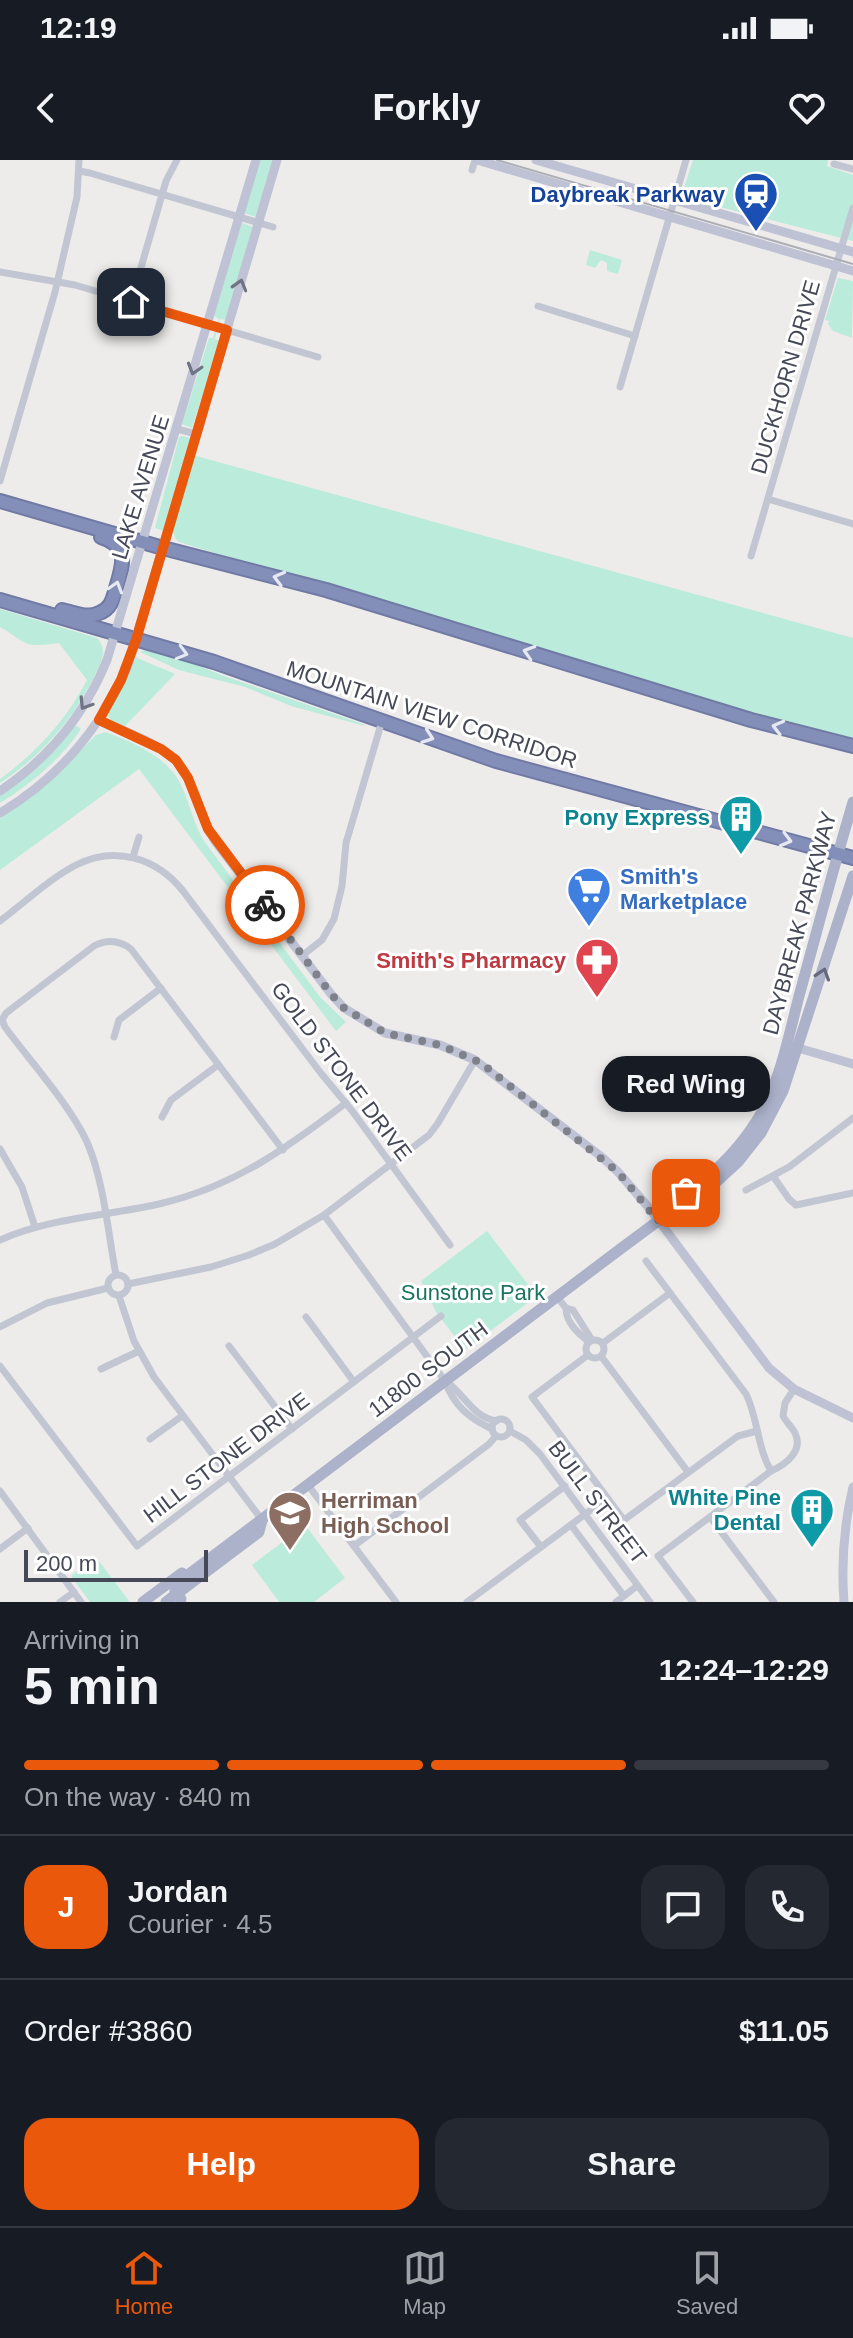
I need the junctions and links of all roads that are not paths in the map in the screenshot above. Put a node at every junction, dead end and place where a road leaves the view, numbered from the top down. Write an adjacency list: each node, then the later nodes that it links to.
1 (79, 160): 10 (street)
2 (177, 160): 11 (street)
3 (256, 160): 14 (street, LAKE AVENUE)
4 (277, 160): 16 (street, LAKE AVENUE)
5 (536, 160): 12 (street)
6 (686, 160): 12 (street)
7 (475, 163): 15 (street)
8 (834, 164): 9 (street)
9 (853, 169)
10 (79, 171): 11 (street); 23 (street)
11 (163, 194): 14 (street); 24 (street)
12 (674, 201): 15 (street); 18 (street)
13 (853, 208): 18 (street, DUCKHORN DRIVE)
14 (239, 217): 16 (street); 26 (street, LAKE AVENUE)
15 (669, 218): 20 (street); 28 (street)
16 (258, 222): 17 (street); 27 (street, LAKE AVENUE, one-way to 16)
17 (273, 227)
18 (841, 249): 19 (street); 20 (street, DUCKHORN DRIVE)
19 (853, 252)
20 (836, 266): 21 (street); 34 (street, DUCKHORN DRIVE)
21 (853, 271)
22 (0, 272): 23 (street)
23 (58, 281): 24 (street); 33 (street)
24 (131, 302): 26 (street)
25 (538, 306): 28 (street)
26 (208, 324): 27 (street); 31 (street, LAKE AVENUE, one-way to 31)
27 (227, 330): 29 (street); 32 (street, LAKE AVENUE)
28 (635, 336): 30 (street)
29 (318, 357)
30 (620, 387)
31 (177, 429): 32 (street); 38 (street, LAKE AVENUE)
32 (196, 434): 39 (street, LAKE AVENUE)
33 (0, 481)
34 (768, 499): 37 (street); 40 (street, DUCKHORN DRIVE)
35 (0, 501): 38 (highway)
36 (0, 508): 41 (highway, one-way to 36)
37 (853, 524)
38 (143, 542): 39 (highway); 42 (street, LAKE AVENUE)
39 (163, 548): 43 (street, LAKE AVENUE); 46 (highway, one-way to 39)
40 (751, 556)
41 (0, 599): 42 (highway, MOUNTAIN VIEW CORRIDOR)
42 (116, 633): 43 (highway, MOUNTAIN VIEW CORRIDOR); 47 (street, LAKE AVENUE, one-way to 47)
43 (136, 640): 44 (street, LAKE AVENUE); 45 (highway, MOUNTAIN VIEW CORRIDOR, one-way to 45)
44 (99, 720): 49 (street, LAKE AVENUE); 56 (street)
45 (382, 720): 51 (highway, MOUNTAIN VIEW CORRIDOR, one-way to 51); 56 (street)
46 (853, 746)
47 (0, 791)
48 (853, 802): 51 (main road, DAYBREAK PARKWAY)
49 (0, 813)
50 (139, 837): 52 (street)
51 (837, 854): 53 (highway, MOUNTAIN VIEW CORRIDOR); 59 (main road, DAYBREAK PARKWAY)
52 (133, 857): 55 (street); 63 (street, GOLD STONE DRIVE)
53 (853, 858)
54 (853, 876): 59 (main road, DAYBREAK PARKWAY, one-way to 54)
55 (0, 921)
56 (303, 955): 60 (street)
57 (161, 988): 58 (street); 62 (street); 72 (street)
58 (114, 1037)
59 (792, 1046): 61 (street); 74 (main road, DAYBREAK PARKWAY); 74 (main road)
60 (475, 1060): 68 (street); 74 (street)
61 (853, 1064)
62 (218, 1065): 64 (street); 67 (street)
63 (346, 1103): 67 (street); 68 (street, GOLD STONE DRIVE)
64 (162, 1117)
65 (853, 1118): 69 (street)
66 (0, 1149): 75 (street)
67 (283, 1150): 72 (street)
68 (390, 1165): 73 (street); 77 (street, GOLD STONE DRIVE)
69 (773, 1176): 70 (street); 71 (street)
70 (746, 1190)
71 (853, 1193)
72 (104, 1214): 75 (street); 79 (street)
73 (324, 1215): 80 (street); 88 (street)
74 (658, 1221): 84 (main road, 11800 SOUTH); 99 (street)
75 (35, 1227): 76 (street)
76 (0, 1240)
77 (450, 1245)
78 (646, 1261): 82 (street)
79 (116, 1275): 80 (street); 81 (street)
80 (128, 1284): 83 (street)
81 (108, 1288): 83 (street); 87 (street)
82 (670, 1293): 90 (street); 105 (street)
83 (119, 1296): 92 (street)
84 (557, 1297): 89 (street); 97 (main road, 11800 SOUTH)
85 (441, 1316): 88 (street, HILL STONE DRIVE)
86 (306, 1317): 98 (street)
87 (0, 1327)
88 (413, 1338): 97 (street); 98 (street, HILL STONE DRIVE)
89 (590, 1341): 90 (street); 93 (street)
90 (603, 1343): 94 (street)
91 (229, 1346): 102 (street)
92 (139, 1351): 96 (street); 100 (street)
93 (588, 1355): 94 (street); 114 (street)
94 (601, 1356): 108 (street)
95 (0, 1366): 109 (street, HILL STONE DRIVE)
96 (101, 1369)
97 (445, 1381): 103 (street); 110 (main road, 11800 SOUTH)
98 (354, 1382): 102 (street, HILL STONE DRIVE)
99 (794, 1389): 101 (street); 107 (street)
100 (182, 1416): 106 (street); 109 (street)
101 (853, 1418)
102 (292, 1429): 109 (street, HILL STONE DRIVE)
103 (495, 1429): 104 (street); 104 (street); 120 (street)
104 (510, 1431): 111 (street, BULL STREET)
105 (757, 1431): 107 (street); 108 (street)
106 (150, 1439)
107 (771, 1471): 116 (street)
108 (688, 1472): 114 (street)
109 (228, 1477): 117 (street)
110 (308, 1485): 117 (main road, 11800 SOUTH); 120 (street)
111 (565, 1486): 115 (street, BULL STREET); 121 (street)
112 (853, 1487): 137 (street)
113 (0, 1491): 119 (street)
114 (607, 1498): 115 (street)
115 (585, 1514): 118 (street); 123 (street, BULL STREET)
116 (710, 1517): 135 (street); 136 (street)
117 (262, 1520): 125 (main road, 11800 SOUTH); 125 (main road); 129 (main road, 11800 SOUTH)
118 (571, 1525): 121 (street); 126 (street)
119 (28, 1528): 122 (street); 124 (street)
120 (354, 1546): 131 (street)
121 (541, 1547): 132 (street)
122 (0, 1549)
123 (637, 1586): 126 (street); 134 (street, BULL STREET)
124 (74, 1592): 127 (street); 128 (street)
125 (185, 1592): 130 (main road, 11800 SOUTH)
126 (624, 1596): 133 (street)
127 (60, 1602)
128 (81, 1602)
129 (143, 1602)
130 (166, 1602)
131 (396, 1602)
132 (467, 1602)
133 (616, 1602)
134 (650, 1602)
135 (693, 1602)
136 (774, 1602)
137 (844, 1602)

